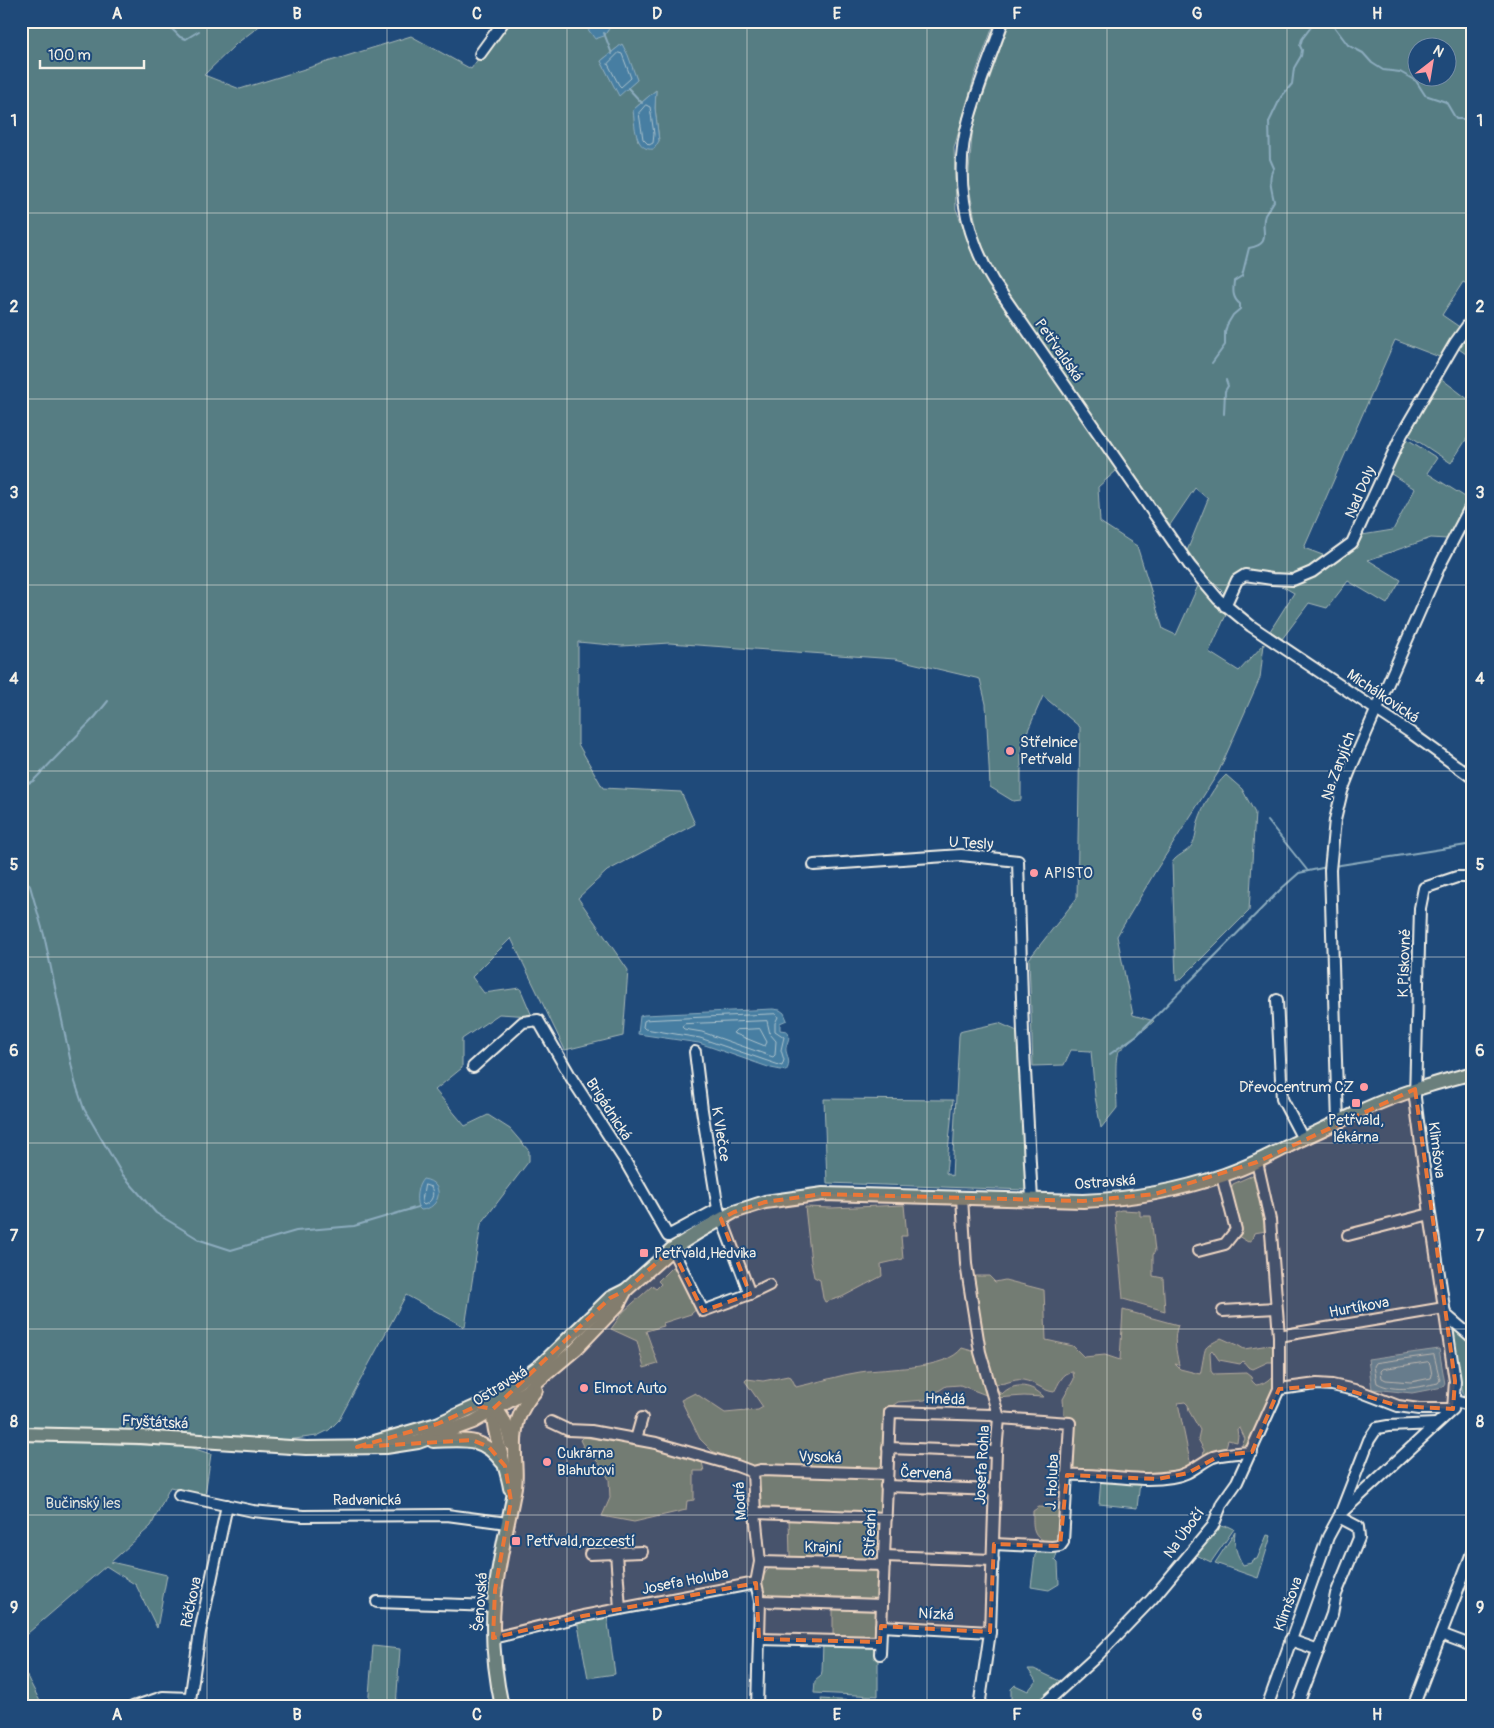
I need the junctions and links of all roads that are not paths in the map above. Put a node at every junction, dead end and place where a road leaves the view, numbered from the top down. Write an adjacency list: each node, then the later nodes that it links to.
1 (504, 21): 3 (street)
2 (1003, 21): 6 (street, Petřvaldská)
3 (480, 54)
4 (1473, 318): 6 (street, Nad Doly)
5 (1473, 502): 8 (street, Na Zaryjích)
6 (1225, 606): 7 (street, Petřvaldská)
7 (1274, 642): 8 (street, Michálkovická)
8 (1376, 710): 9 (street, Michálkovická); 17 (street, Na Zaryjích)
9 (1473, 778)
10 (814, 865): 22 (street, U Tesly)
11 (1473, 877): 16 (street, K Pískovně)
12 (1277, 1000): 18 (street)
13 (695, 1052): 23 (street, K Vlečce)
14 (474, 1067): 23 (street, Brigádnická)
15 (1473, 1074): 16 (main road, Ostravská)
16 (1415, 1089): 17 (main road, Ostravská); 24 (street, Klimšova)
17 (1338, 1123): 18 (main road, Ostravská)
18 (1303, 1139): 19 (main road, Ostravská)
19 (1257, 1162): 20 (main road, Ostravská); 31 (street, Na Úbočí)
20 (1222, 1176): 22 (main road, Ostravská); 27 (street)
21 (962, 1197): 22 (main road, Ostravská); 23 (main road, Ostravská); 45 (street, Josefa Rohla)
22 (1032, 1200)
23 (719, 1214): 26 (main road, Ostravská); 30 (street)
24 (1430, 1214): 25 (street); 33 (street, Klimšova)
25 (1348, 1235)
26 (672, 1249): 29 (main road, Ostravská); 30 (street)
27 (1198, 1252)
28 (769, 1285): 30 (street)
29 (626, 1290): 36 (main road, Ostravská); 37 (main road, Ostravská)
30 (750, 1294)
31 (1276, 1308): 32 (street); 34 (street, Na Úbočí)
32 (1224, 1311)
33 (1444, 1311): 34 (street, Hurtíkova); 35 (street); 39 (street, Klimšova)
34 (1279, 1336): 38 (street, Na Úbočí)
35 (1473, 1338)
36 (544, 1377): 42 (main road, Ostravská); 56 (main road)
37 (513, 1386): 40 (main road, Ostravská); 42 (main road)
38 (1279, 1390): 39 (street); 55 (street, Na Úbočí)
39 (1454, 1405): 41 (street); 47 (street, Klimšova)
40 (477, 1406): 42 (main road); 52 (main road, Ostravská)
41 (1473, 1406)
42 (494, 1410): 50 (main road, Ostravská); 56 (main road); 57 (main road)
43 (890, 1412): 45 (street, Hnědá); 53 (street, Střední)
44 (642, 1418): 49 (street)
45 (999, 1418): 54 (street, Josefa Rohla); 60 (street, J. Holuba)
46 (551, 1422): 49 (street, Modrá)
47 (1436, 1424): 67 (street, Klimšova); 67 (street, Klimšova)
48 (21, 1434): 51 (main road, Fryštátská)
49 (636, 1438): 58 (street, Modrá)
50 (418, 1442): 52 (main road, Ostravská); 57 (main road)
51 (286, 1446): 52 (main road, Ostravská)
52 (357, 1447)
53 (888, 1448): 54 (street); 59 (street, Střední)
54 (996, 1452): 62 (street, Josefa Rohla)
55 (1252, 1452): 60 (street); 99 (street, Na Úbočí)
56 (514, 1453): 64 (main road, Šenovská)
57 (506, 1466): 64 (main road)
58 (752, 1472): 59 (street, Vysoká); 66 (street, Modrá)
59 (887, 1474): 61 (street, Střední)
60 (1068, 1475): 70 (street, J. Holuba)
61 (886, 1486): 62 (street, Červená); 68 (street, Střední)
62 (995, 1490): 70 (street, Josefa Rohla)
63 (179, 1495): 65 (street, Radvanická)
64 (512, 1501): 69 (main road, Šenovská)
65 (227, 1505): 69 (street, Radvanická); 94 (street, Ráčkova)
66 (755, 1513): 68 (street); 77 (street, Modrá)
67 (1340, 1515): 89 (street, Klimšova); 92 (street)
68 (886, 1518): 75 (street, Střední)
69 (508, 1523): 82 (main road, Šenovská)
70 (994, 1544): 76 (street, Josefa Rohla)
71 (1473, 1550): 86 (street)
72 (616, 1552): 73 (street); 74 (street); 83 (street, Josefa Holuba)
73 (642, 1552)
74 (590, 1554)
75 (884, 1560): 76 (street); 77 (street, Krajní); 81 (street, Střední)
76 (993, 1560): 85 (street, Josefa Rohla)
77 (760, 1562): 78 (street, Modrá)
78 (756, 1582): 79 (street, Modrá); 83 (street, Josefa Holuba)
79 (760, 1601): 81 (street); 88 (street, Modrá)
80 (377, 1602): 82 (street)
81 (882, 1605): 84 (street, Střední)
82 (494, 1606): 87 (main road, Šenovská)
83 (620, 1609): 87 (street, Josefa Holuba)
84 (881, 1626): 85 (street, Nízká); 90 (street, Střední)
85 (990, 1632): 98 (street, Josefa Rohla)
86 (1441, 1634): 91 (street); 102 (street)
87 (494, 1638): 96 (main road, Šenovská)
88 (759, 1639): 90 (street); 97 (street, Modrá)
89 (1290, 1640): 92 (street); 100 (street, Klimšova)
90 (880, 1642): 93 (street, Střední)
91 (1473, 1646)
92 (1319, 1650): 101 (street)
93 (880, 1654)
94 (190, 1702): 95 (street)
95 (134, 1707)
96 (502, 1707)
97 (757, 1707)
98 (979, 1707)
99 (1041, 1707)
100 (1267, 1707)
101 (1298, 1707)
102 (1412, 1707)

